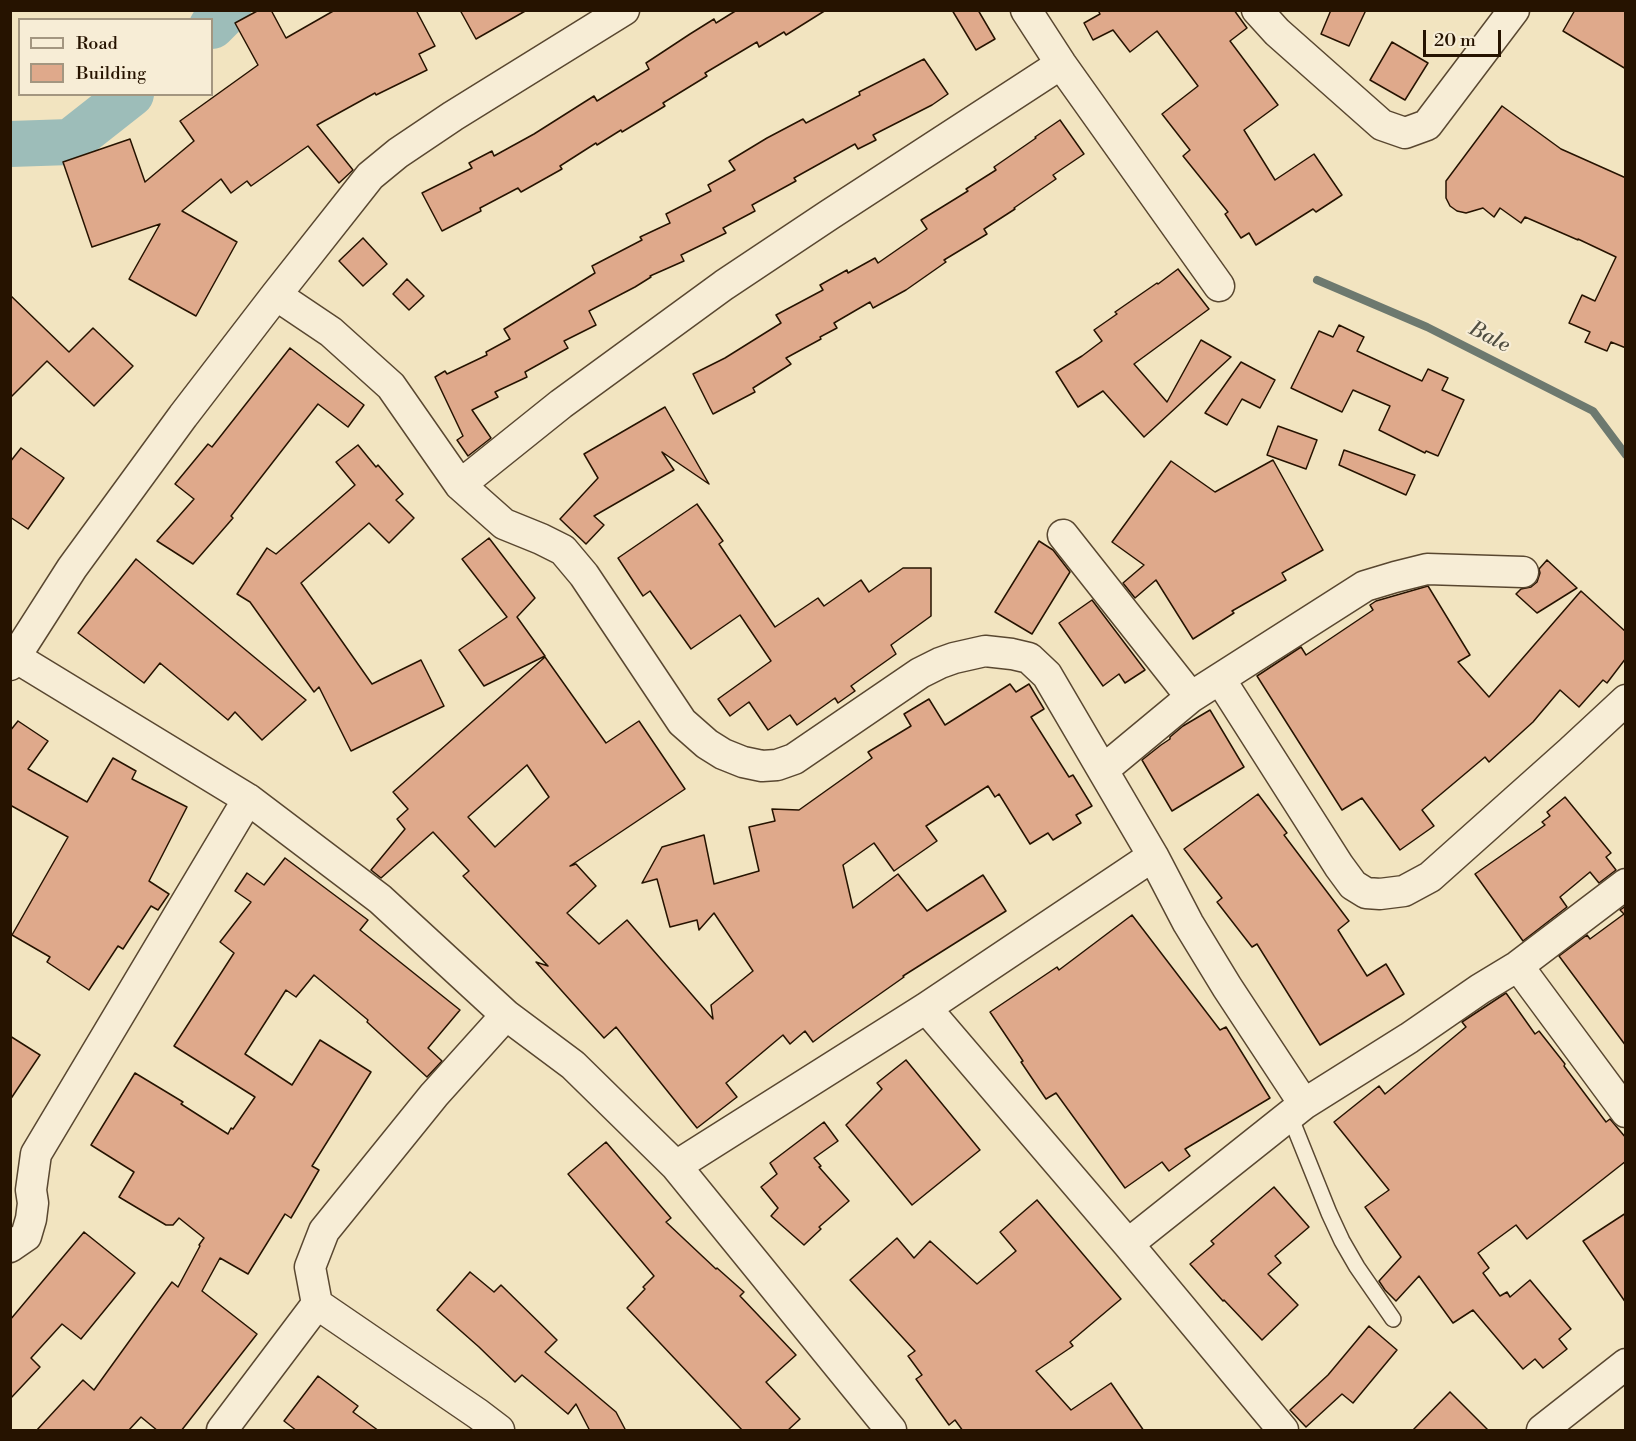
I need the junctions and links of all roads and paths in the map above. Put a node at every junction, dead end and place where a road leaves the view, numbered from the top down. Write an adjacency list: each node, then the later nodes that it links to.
1 (624, 10): 7 (street)
2 (1026, 10): 5 (street)
3 (1257, 10): 4 (street)
4 (1514, 10)
5 (1061, 64): 6 (street); 8 (street)
6 (1219, 286)
7 (276, 295): 8 (street); 11 (street)
8 (460, 485): 15 (street)
9 (1064, 535): 13 (street)
10 (1523, 572): 12 (street)
11 (13, 661): 16 (street)
12 (1220, 679): 13 (street); 14 (street)
13 (1191, 697): 15 (street)
14 (1626, 700)
15 (1103, 770): 17 (street)
16 (248, 800): 21 (street); 26 (street)
17 (1153, 856): 20 (street); 22 (street)
18 (1626, 884): 19 (street)
19 (1518, 966): 22 (street); 23 (street)
20 (926, 1008): 24 (street); 25 (street)
21 (506, 1015): 24 (street); 27 (street)
22 (1297, 1110): 25 (street); 28 (lane)
23 (1626, 1112)
24 (676, 1166): 30 (street)
25 (1128, 1244): 33 (street)
26 (10, 1248)
27 (317, 1305): 31 (street); 32 (street)
28 (1393, 1319)
29 (1626, 1364): 34 (street)
30 (875, 1425)
31 (222, 1431)
32 (499, 1431)
33 (1283, 1431)
34 (1542, 1431)

